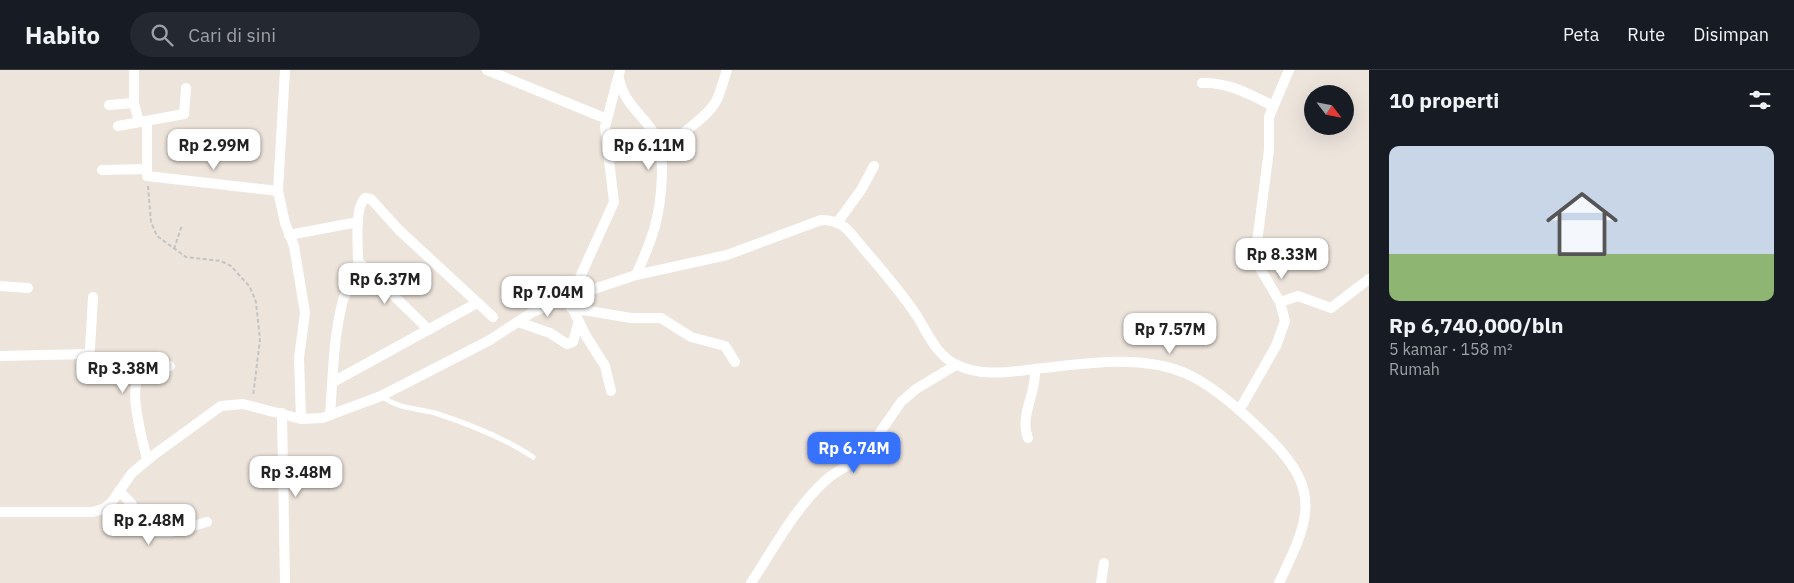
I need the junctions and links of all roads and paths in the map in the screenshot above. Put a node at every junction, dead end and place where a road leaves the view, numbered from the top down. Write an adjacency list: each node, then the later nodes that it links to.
1 (134, 70): 9 (street)
2 (285, 70): 19 (street)
3 (487, 70): 12 (street)
4 (726, 70): 15 (street)
5 (1289, 70): 11 (street)
6 (619, 74): 12 (street); 15 (street)
7 (1202, 83): 11 (street)
8 (186, 88): 13 (street)
9 (134, 103): 10 (street); 13 (street)
10 (110, 105)
11 (1273, 106): 33 (street)
12 (607, 120): 31 (street)
13 (143, 122): 14 (street); 18 (street)
14 (118, 126)
15 (661, 153): 26 (street)
16 (874, 166): 21 (street)
17 (102, 170): 18 (street)
18 (147, 173): 19 (street); 24 (path)
19 (278, 190): 23 (street)
20 (358, 222): 23 (street); 25 (street); 32 (street)
21 (837, 223): 26 (street); 40 (street)
22 (182, 225): 24 (path)
23 (289, 235): 50 (street)
24 (174, 249): 46 (path)
25 (358, 261): 37 (street); 43 (street)
26 (636, 275): 31 (street)
27 (1369, 280): 33 (street)
28 (0, 286): 29 (street)
29 (28, 288)
30 (93, 297): 38 (street)
31 (570, 301): 35 (street); 36 (street); 39 (street)
32 (477, 302): 34 (street); 37 (street)
33 (1280, 302): 47 (street)
34 (493, 317)
35 (518, 322): 36 (street); 45 (street)
36 (578, 324): 44 (street)
37 (429, 330): 43 (street)
38 (0, 356)
39 (735, 362)
40 (956, 365): 42 (street); 59 (street)
41 (170, 366): 53 (street)
42 (1035, 369): 47 (street); 51 (street)
43 (333, 382): 49 (street)
44 (611, 390)
45 (381, 396): 49 (street); 52 (lane)
46 (252, 406): 48 (street); 53 (street)
47 (1240, 409): 61 (street)
48 (282, 413): 50 (street); 58 (street)
49 (330, 415): 50 (street)
50 (302, 418)
51 (1028, 438)
52 (533, 457)
53 (147, 460): 54 (street)
54 (119, 491): 55 (street); 56 (street)
55 (0, 512)
56 (207, 522)
57 (1104, 563): 60 (street)
58 (285, 583)
59 (751, 583)
60 (1101, 583)
61 (1279, 583)

